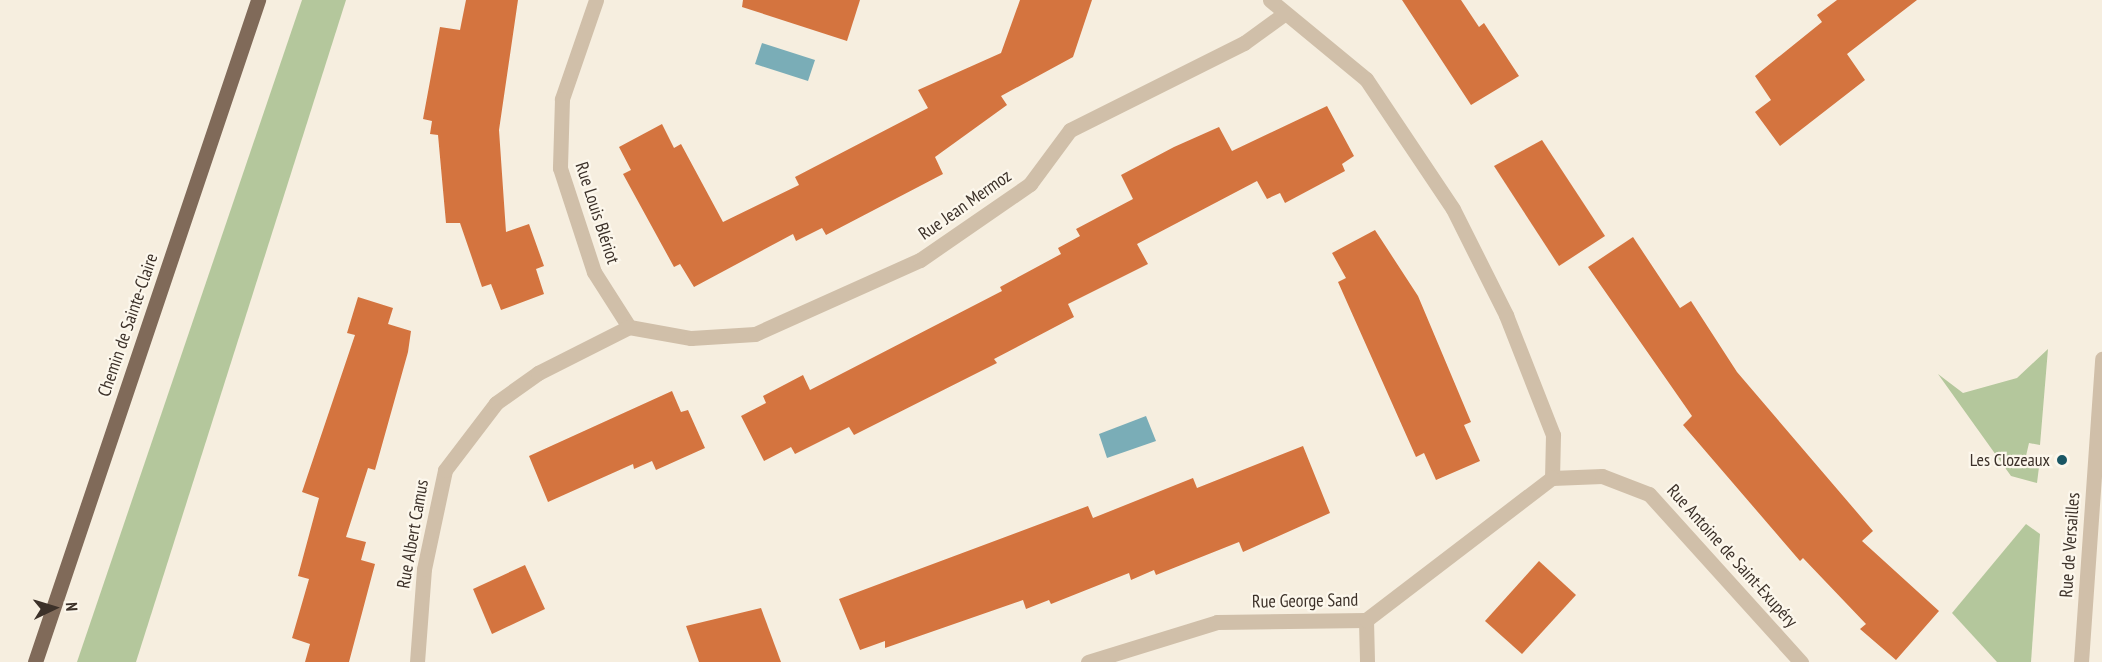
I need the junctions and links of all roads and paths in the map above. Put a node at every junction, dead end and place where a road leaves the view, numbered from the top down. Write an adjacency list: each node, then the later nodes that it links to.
1 (258, 0): 9 (main road, Chemin de Sainte-Claire)
2 (596, 0): 5 (street, Rue Louis Blériot)
3 (1270, 0): 4 (street)
4 (1284, 14): 5 (street, Rue Jean Mermoz); 7 (street)
5 (629, 327): 10 (street, Rue Albert Camus)
6 (2102, 359): 14 (street, Rue de Versailles)
7 (1552, 478): 8 (street, Rue George Sand); 13 (street, Rue Antoine de Saint-Exupéry)
8 (1366, 620): 11 (street, Rue George Sand); 12 (street)
9 (35, 662)
10 (417, 662)
11 (1088, 662)
12 (1367, 662)
13 (1801, 662)
14 (2081, 662)

